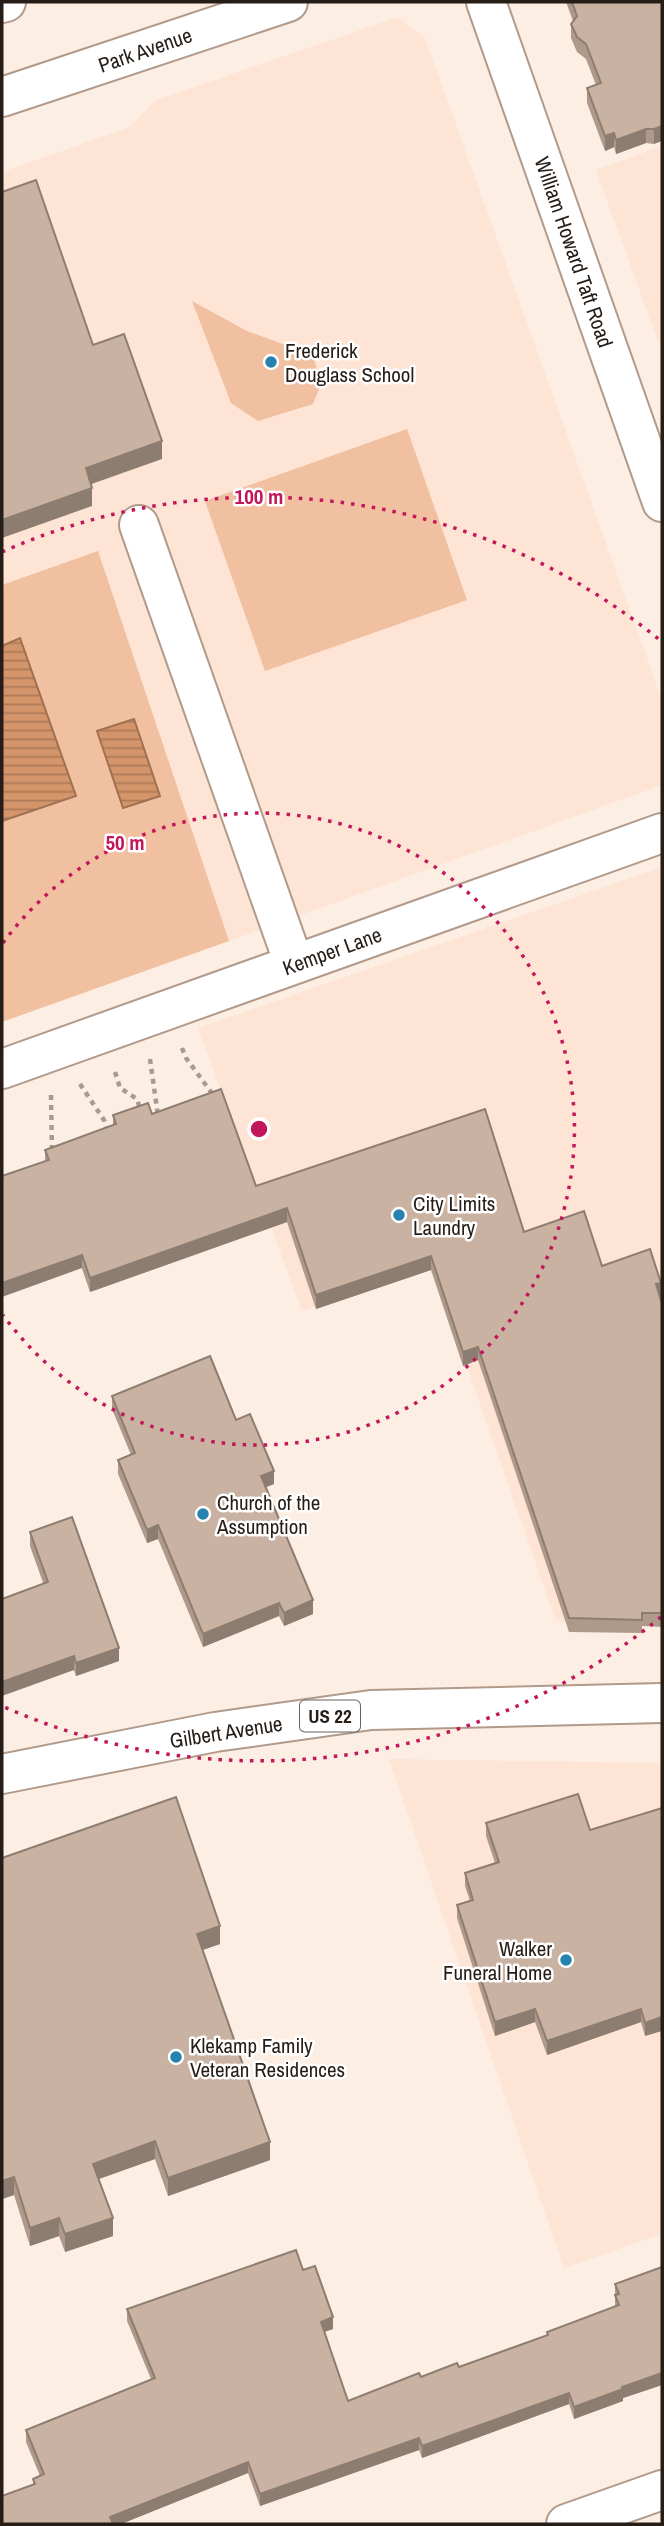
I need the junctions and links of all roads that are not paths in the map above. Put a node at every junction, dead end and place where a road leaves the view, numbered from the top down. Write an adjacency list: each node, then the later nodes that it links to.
1 (486, 2): 4 (street, William Howard Taft Road)
2 (279, 3): 3 (street, Park Avenue)
3 (2, 97)
4 (662, 502)
5 (139, 525): 7 (street)
6 (662, 833): 7 (street, Kemper Lane)
7 (294, 964): 8 (street, Kemper Lane)
8 (2, 1069)
9 (662, 1703): 10 (street, Gilbert Avenue / US 22)
10 (2, 1774)
11 (662, 2490): 12 (street)
12 (566, 2524)

